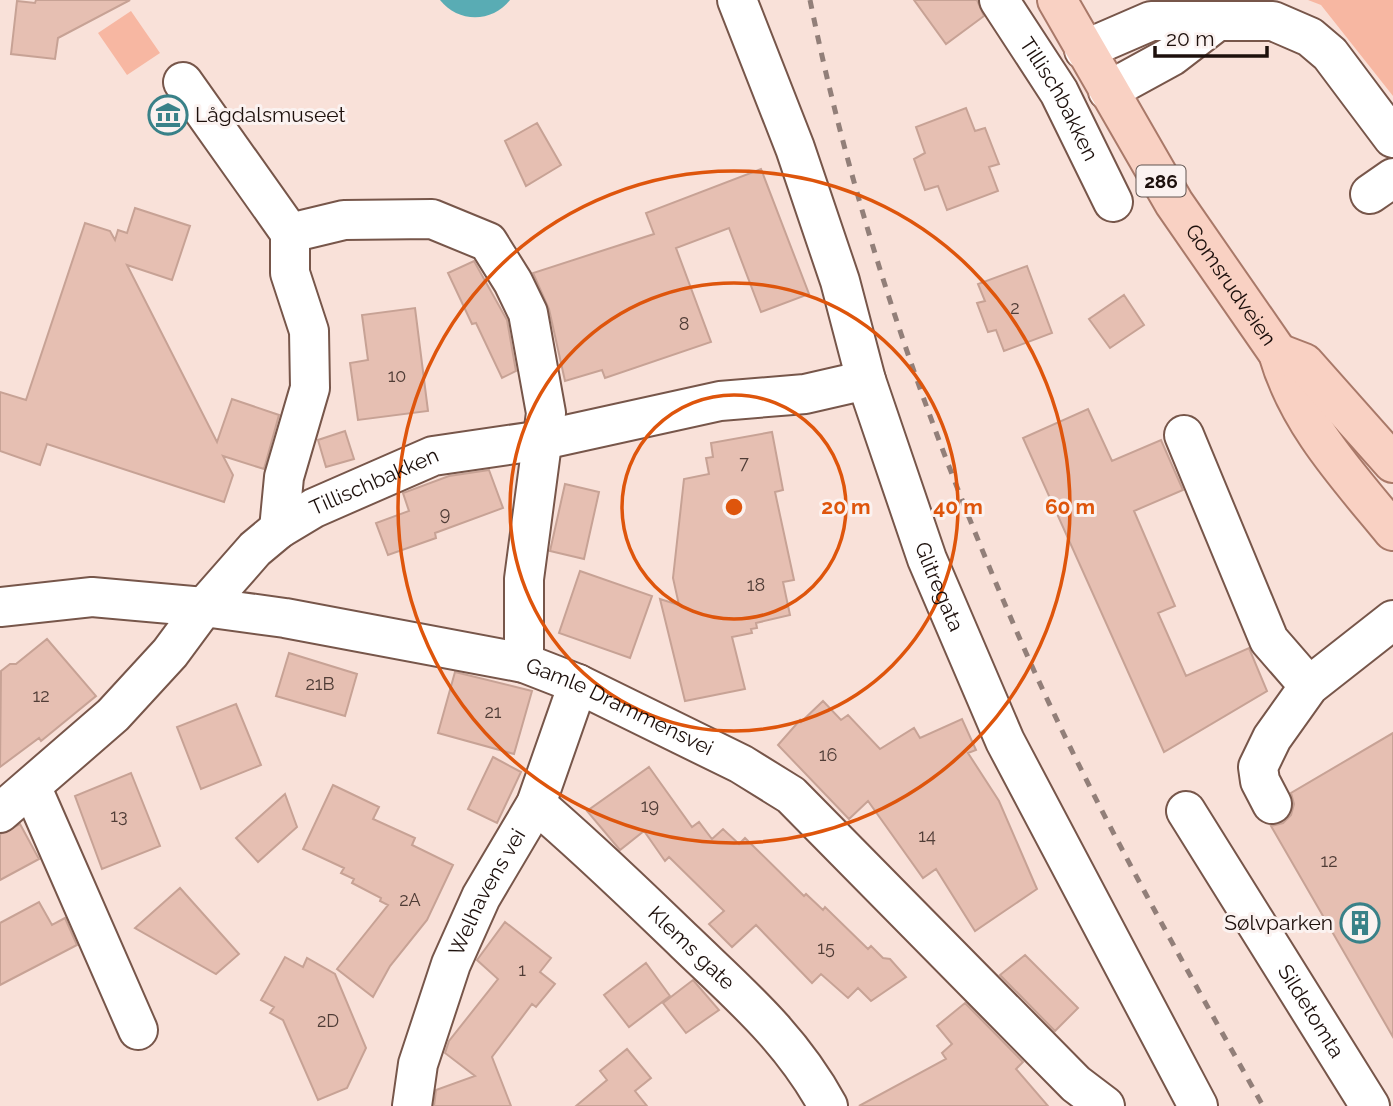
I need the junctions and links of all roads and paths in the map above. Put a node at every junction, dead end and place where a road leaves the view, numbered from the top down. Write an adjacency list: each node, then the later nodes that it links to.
1 (737, 0): 12 (street, Glitregata)
2 (999, 0): 9 (street, Tillischbakken)
3 (1057, 0): 5 (main road, Gomsrudveien / 286)
4 (1215, 23): 5 (street); 7 (street); 8 (street)
5 (1084, 50): 7 (main road, Gomsrudveien / 286)
6 (183, 82): 10 (street)
7 (1108, 91): 11 (main road, Gomsrudveien / 286)
8 (1393, 138)
9 (1113, 202)
10 (290, 233): 14 (street); 16 (street)
11 (1279, 353): 15 (main road, Gomsrudveien / 286); 17 (main road, Gomsrudveien / 286)
12 (866, 380): 14 (street, Tillischbakken); 33 (street, Glitregata)
13 (1184, 435): 23 (street)
14 (543, 440): 16 (street, Tillischbakken); 21 (street)
15 (1393, 463)
16 (279, 529): 19 (street, Tillischbakken)
17 (1393, 531)
18 (0, 607): 19 (street, Gamle Drammensvei)
19 (204, 607): 21 (street, Gamle Drammensvei); 24 (street, Tillischbakken)
20 (1393, 620): 23 (street)
21 (524, 663): 22 (street, Gamle Drammensvei)
22 (578, 684): 26 (street, Welhavens vei); 32 (street, Gamle Drammensvei)
23 (1308, 687): 25 (street)
24 (32, 788): 28 (street, Tillischbakken); 29 (street)
25 (1272, 803)
26 (536, 804): 30 (street, Welhavens vei); 31 (street, Klems gate)
27 (1186, 811): 34 (street, Sildetomta)
28 (0, 813)
29 (138, 1030)
30 (412, 1106)
31 (828, 1106)
32 (1105, 1106)
33 (1198, 1106)
34 (1370, 1106)

